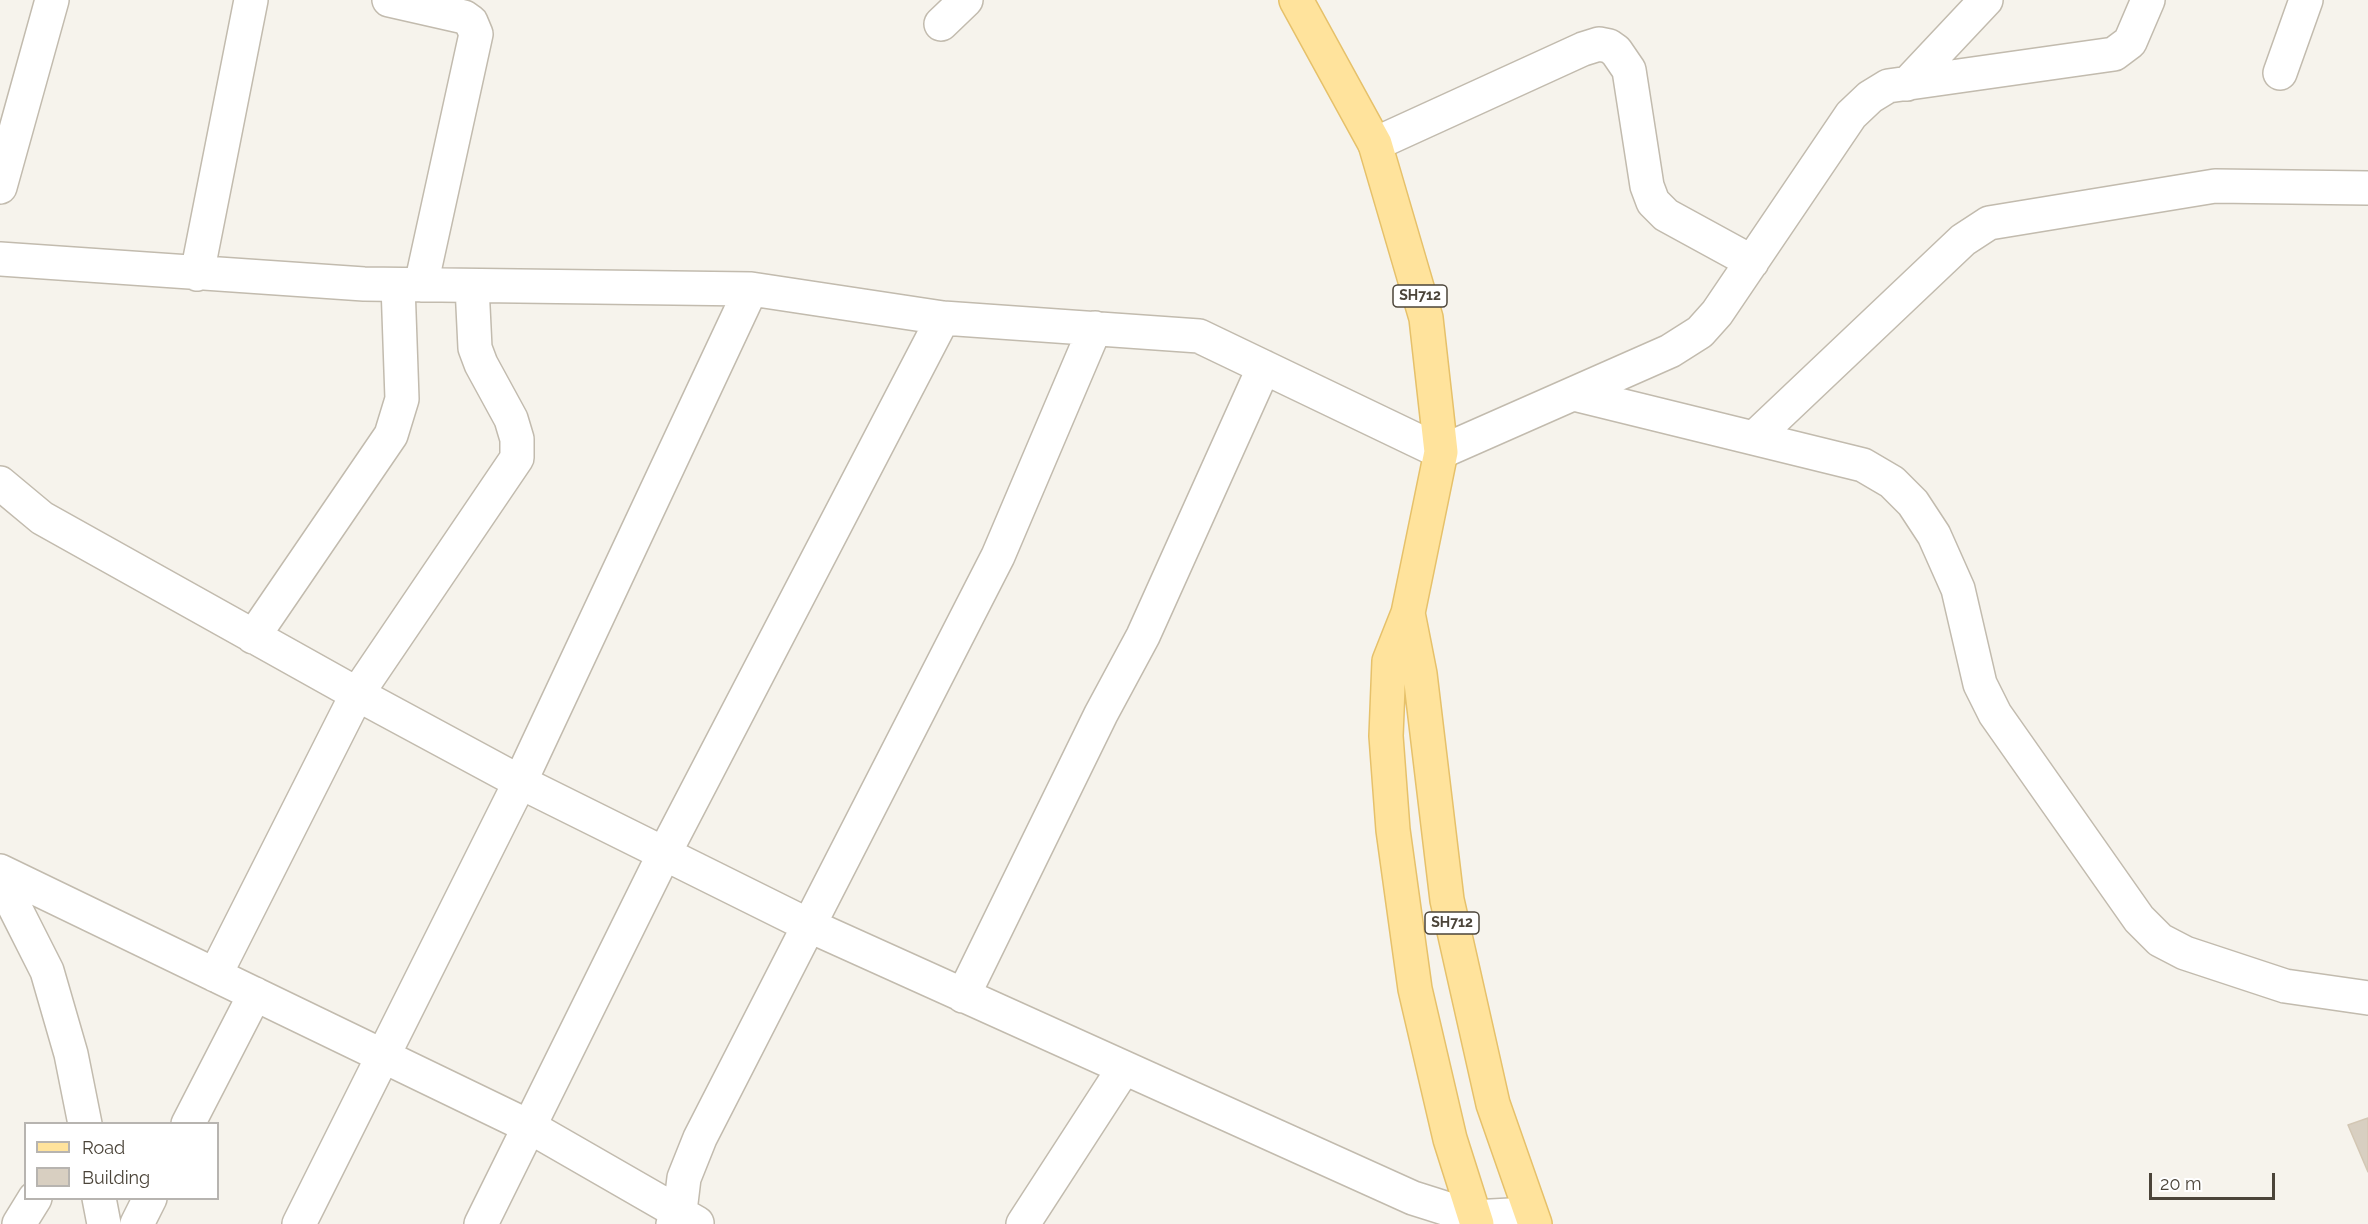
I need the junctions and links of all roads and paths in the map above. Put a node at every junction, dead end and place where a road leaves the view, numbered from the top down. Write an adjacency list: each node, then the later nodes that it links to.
1 (52, 0): 13 (street)
2 (251, 0): 17 (street)
3 (389, 0): 18 (street)
4 (966, 0): 9 (street)
5 (1296, 0): 12 (main road, SH712)
6 (1986, 0): 11 (street)
7 (2148, 0): 11 (street)
8 (2306, 0): 10 (street)
9 (941, 24)
10 (2280, 73)
11 (1907, 84): 16 (street)
12 (1375, 144): 16 (street); 26 (main road, SH712)
13 (0, 187)
14 (2368, 188): 25 (street)
15 (0, 259): 17 (street)
16 (1752, 262): 24 (street)
17 (197, 274): 18 (street)
18 (410, 285): 19 (street); 29 (street)
19 (472, 286): 20 (street); 30 (street)
20 (751, 289): 21 (street); 31 (street)
21 (943, 318): 22 (street); 32 (street)
22 (1095, 328): 23 (street); 35 (street)
23 (1264, 367): 26 (street); 38 (street)
24 (1574, 394): 25 (street); 26 (street)
25 (1754, 438): 39 (street)
26 (1441, 452): 28 (main road, SH712)
27 (0, 483): 29 (street)
28 (1408, 613): 48 (main road, SH712); 50 (main road, SH712)
29 (253, 637): 30 (street)
30 (357, 694): 31 (street); 36 (street)
31 (520, 782): 32 (street); 40 (street)
32 (665, 852): 35 (street); 44 (street)
33 (0, 871): 36 (street)
34 (0, 878): 42 (street)
35 (808, 926): 38 (street); 49 (street)
36 (215, 975): 37 (street)
37 (255, 994): 40 (street); 43 (street)
38 (963, 996): 41 (street)
39 (2368, 998)
40 (381, 1055): 44 (street); 54 (street)
41 (1124, 1068): 50 (street); 56 (street)
42 (82, 1121)
43 (189, 1122)
44 (530, 1127): 49 (street); 55 (street)
45 (34, 1200): 51 (street)
46 (99, 1200): 52 (street)
47 (149, 1200): 53 (street)
48 (1532, 1219): 50 (street)
49 (684, 1220)
50 (1475, 1220)
51 (20, 1224)
52 (104, 1224)
53 (137, 1224)
54 (299, 1224)
55 (481, 1224)
56 (1023, 1224)

